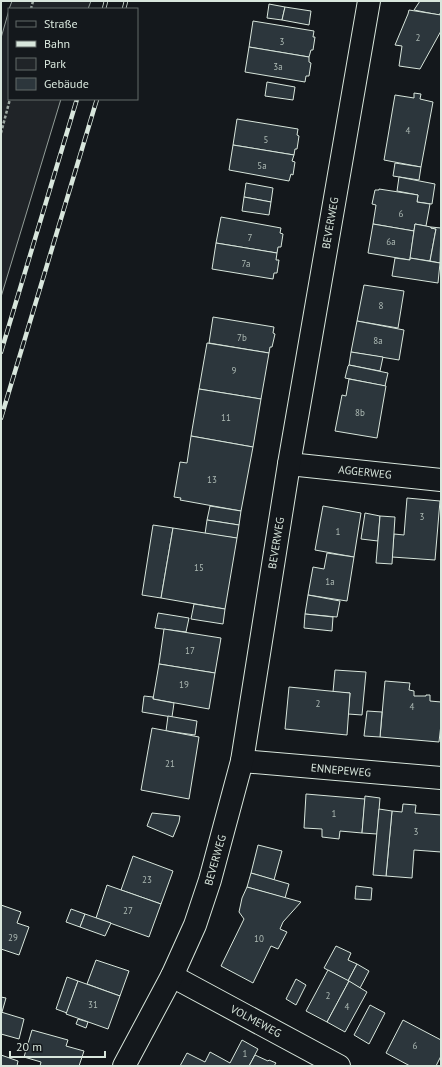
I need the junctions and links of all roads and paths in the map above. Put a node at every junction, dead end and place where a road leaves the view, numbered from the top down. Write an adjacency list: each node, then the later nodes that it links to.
1 (369, 1): 4 (street, BEVERWEG)
2 (10, 100): 3 (path)
3 (1, 133)
4 (289, 464): 5 (street, AGGERWEG); 6 (street, BEVERWEG)
5 (441, 480)
6 (242, 761): 7 (street, ENNEPEWEG); 8 (street, BEVERWEG)
7 (441, 778)
8 (172, 976): 9 (street, BEVERWEG); 10 (street, VOLMEWEG)
9 (124, 1066)
10 (339, 1066)

